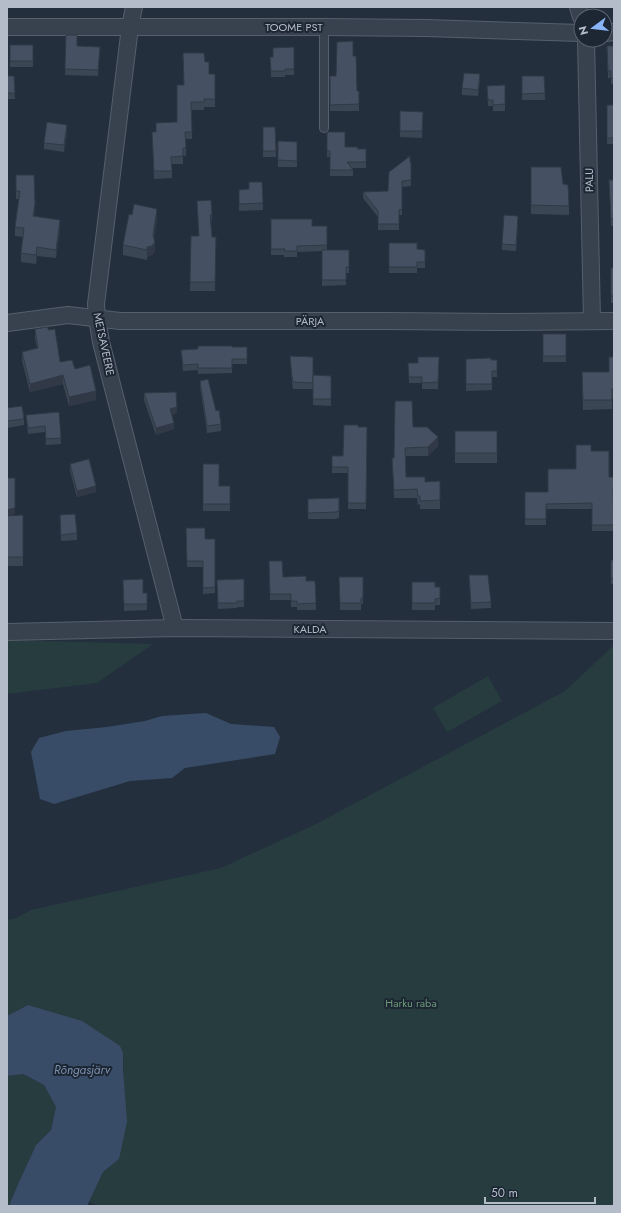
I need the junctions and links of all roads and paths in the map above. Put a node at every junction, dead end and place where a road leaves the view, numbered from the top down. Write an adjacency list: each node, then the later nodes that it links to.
1 (134, 7): 3 (street, METSAVEERE)
2 (7, 27): 3 (street, TOOME PST)
3 (130, 27): 4 (street, TOOME PST); 8 (street, METSAVEERE)
4 (324, 27): 5 (street, TOOME PST); 7 (lane)
5 (573, 33)
6 (586, 48): 9 (street, PALU)
7 (324, 128)
8 (97, 318): 9 (street, PÄRJA); 11 (street, PÄRJA); 12 (street, METSAVEERE)
9 (592, 321): 10 (street, PÄRJA)
10 (614, 321)
11 (7, 323)
12 (175, 628): 13 (street, KALDA); 14 (street, KALDA)
13 (614, 631)
14 (7, 632)

